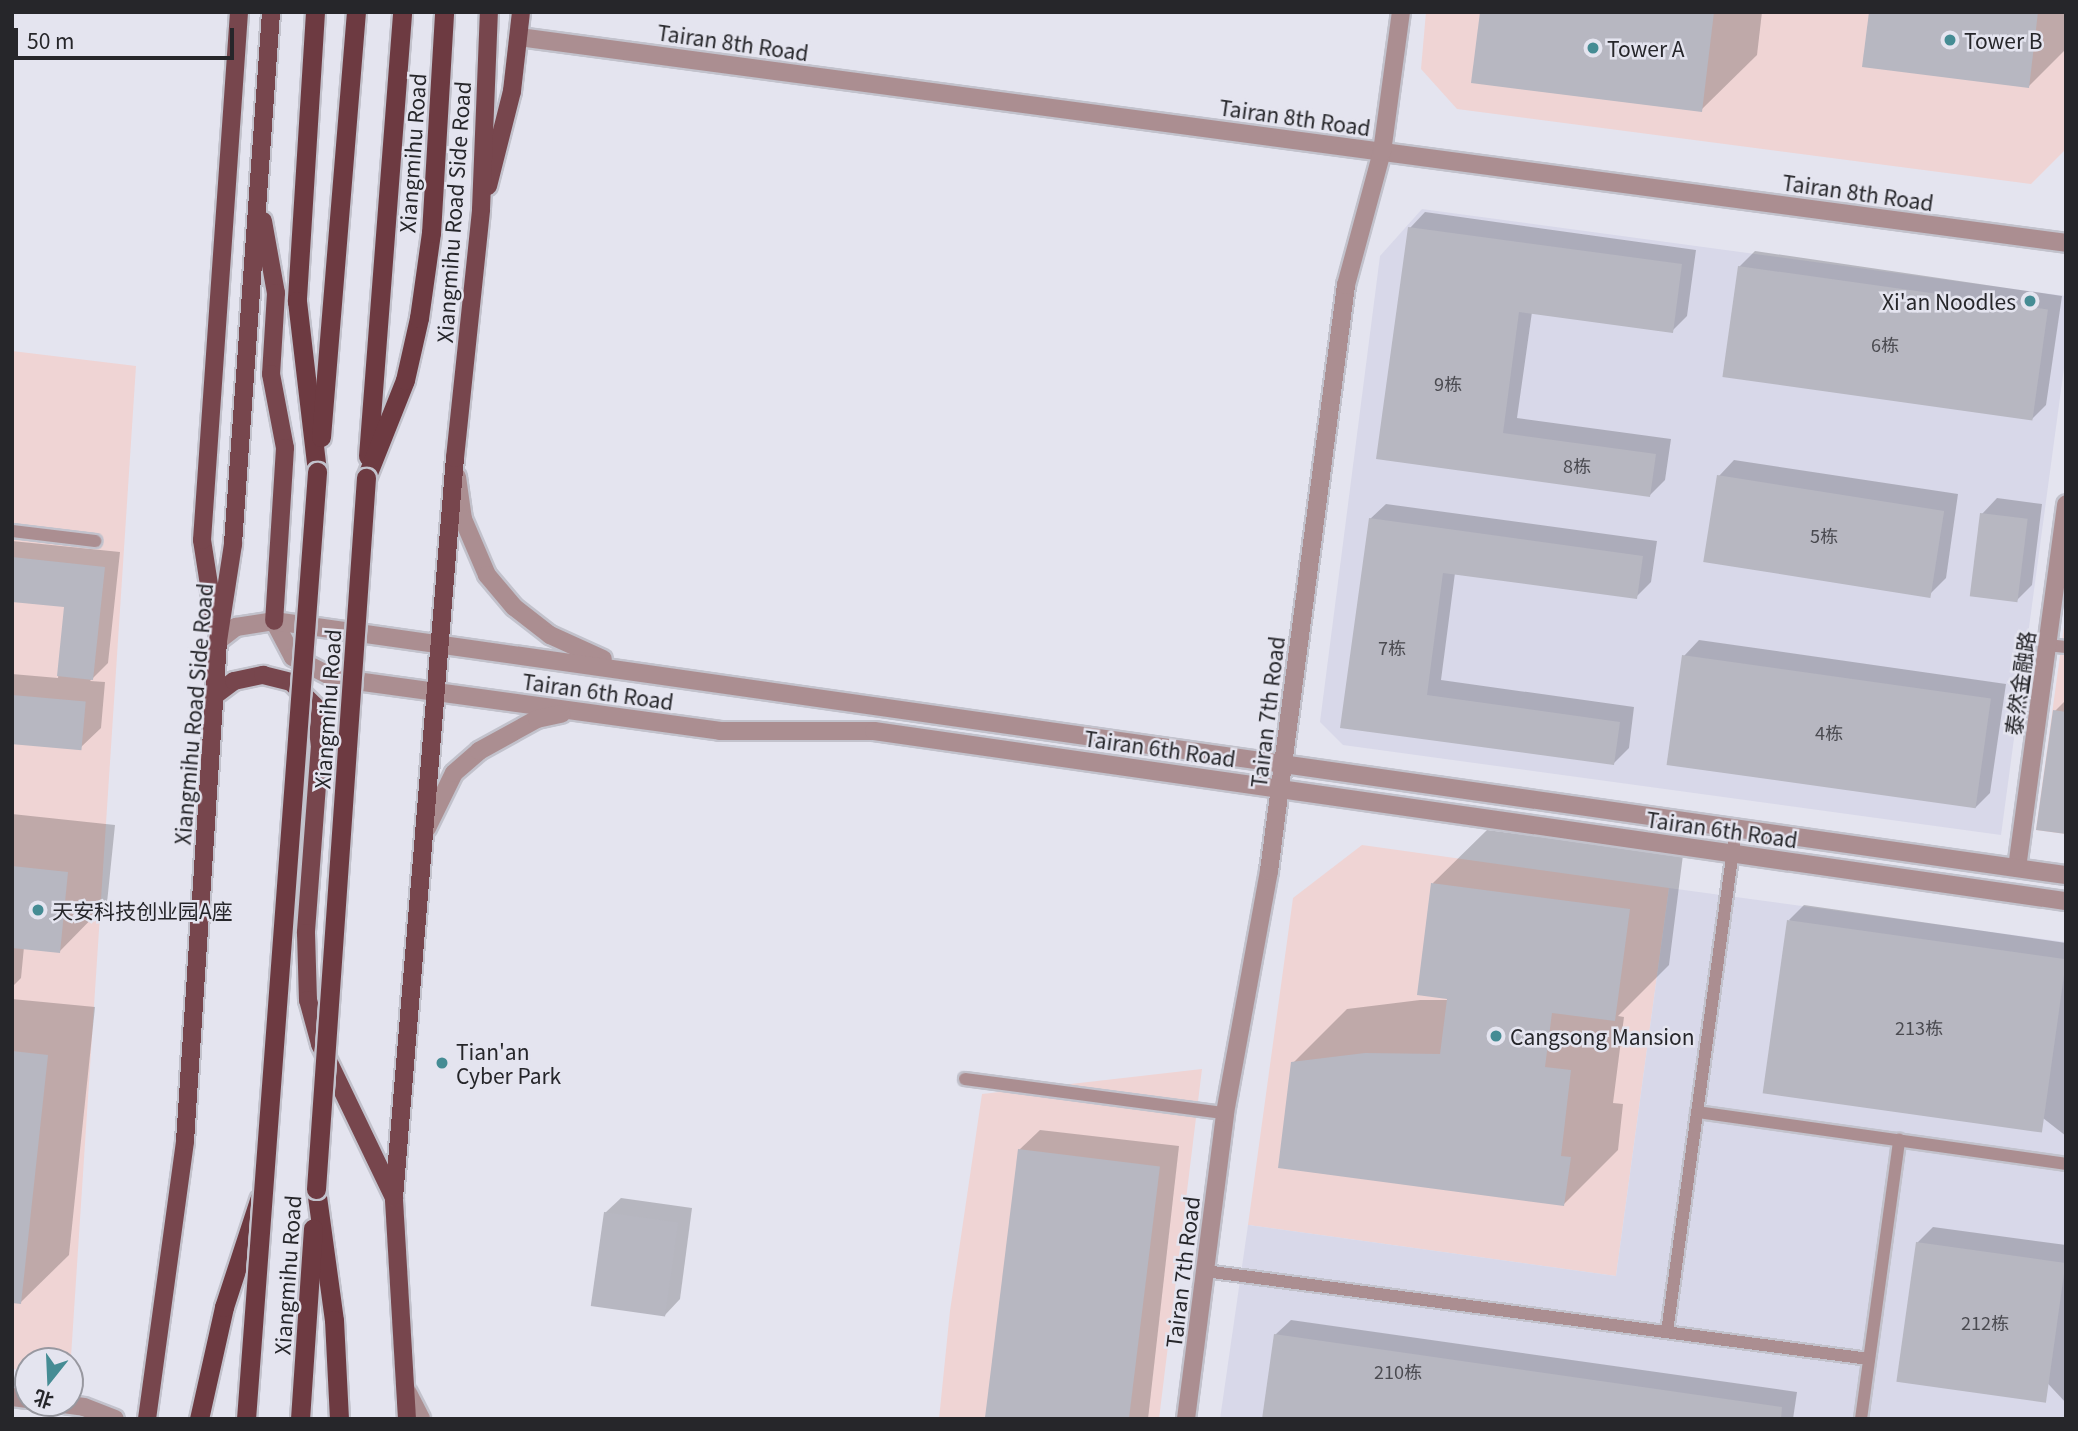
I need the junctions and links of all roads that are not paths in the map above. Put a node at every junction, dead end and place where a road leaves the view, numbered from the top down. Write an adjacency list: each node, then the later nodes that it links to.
1 (239, 12): 22 (main road)
2 (271, 12): 12 (main road, Xiangmihu Road Side Road)
3 (315, 12): 16 (highway, Xiangmihu Road)
4 (356, 12): 16 (highway)
5 (402, 12): 17 (highway)
6 (444, 12): 17 (highway, Xiangmihu Road)
7 (489, 12): 13 (main road, Xiangmihu Road Side Road)
8 (521, 12): 10 (main road)
9 (1401, 12): 11 (street, Tairan 7th Road)
10 (519, 37): 11 (street, Tairan 8th Road); 13 (main road)
11 (1382, 152): 14 (street, Tairan 8th Road); 30 (street, Tairan 7th Road)
12 (258, 193): 21 (main road); 22 (main road, Xiangmihu Road Side Road)
13 (481, 209): 15 (main road, Xiangmihu Road Side Road)
14 (2066, 243)
15 (455, 458): 23 (main road, Xiangmihu Road Side Road); 26 (street, Tairan 6th Road)
16 (317, 472): 43 (highway, Xiangmihu Road, bridge)
17 (366, 478): 44 (highway, Xiangmihu Road, bridge)
18 (2066, 504): 24 (street, 泰然金融路)
19 (12, 531): 20 (lane)
20 (95, 541)
21 (274, 621): 22 (street, Tairan 6th Road); 23 (street, Tairan 6th Road); 27 (street, Tairan 6th Road)
22 (218, 641): 28 (main road, Xiangmihu Road Side Road)
23 (440, 644): 26 (street, Tairan 6th Road); 27 (main road, Xiangmihu Road Side Road)
24 (2047, 645): 25 (lane); 35 (street, 泰然金融路)
25 (2066, 647)
26 (639, 671): 30 (street, Tairan 6th Road)
27 (435, 692): 29 (street, Tairan 6th Road); 33 (main road, Xiangmihu Road Side Road)
28 (214, 696): 45 (main road); 52 (main road, Xiangmihu Road Side Road)
29 (574, 711): 31 (street, Tairan 6th Road); 33 (street)
30 (1284, 763): 31 (street, Tairan 7th Road); 32 (street, Tairan 6th Road)
31 (1280, 788): 34 (street, Tairan 6th Road); 40 (street, Tairan 7th Road)
32 (1736, 828): 34 (lane); 35 (street, Tairan 6th Road)
33 (424, 838): 45 (main road, Xiangmihu Road Side Road)
34 (1732, 853): 37 (street, Tairan 6th Road); 39 (lane)
35 (2017, 868): 36 (street, Tairan 6th Road)
36 (2066, 875)
37 (2066, 901)
38 (965, 1079): 40 (lane)
39 (1697, 1111): 41 (lane); 47 (lane)
40 (1225, 1113): 46 (street, Tairan 7th Road)
41 (1899, 1140): 42 (lane); 48 (lane)
42 (2066, 1164)
43 (265, 1183): 53 (highway, bridge); 54 (highway, Xiangmihu Road, bridge)
44 (316, 1189): 55 (highway, Xiangmihu Road); 56 (highway)
45 (394, 1198): 49 (main road, Xiangmihu Road Side Road)
46 (1205, 1271): 47 (lane); 59 (street, Tairan 7th Road)
47 (1667, 1332): 48 (lane)
48 (1869, 1359): 60 (lane)
49 (408, 1393): 57 (main road, Xiangmihu Road Side Road); 58 (street)
50 (84, 1407): 51 (street)
51 (116, 1419)
52 (147, 1419)
53 (199, 1419)
54 (246, 1419)
55 (300, 1419)
56 (339, 1419)
57 (407, 1419)
58 (421, 1419)
59 (1186, 1419)
60 (1861, 1419)

